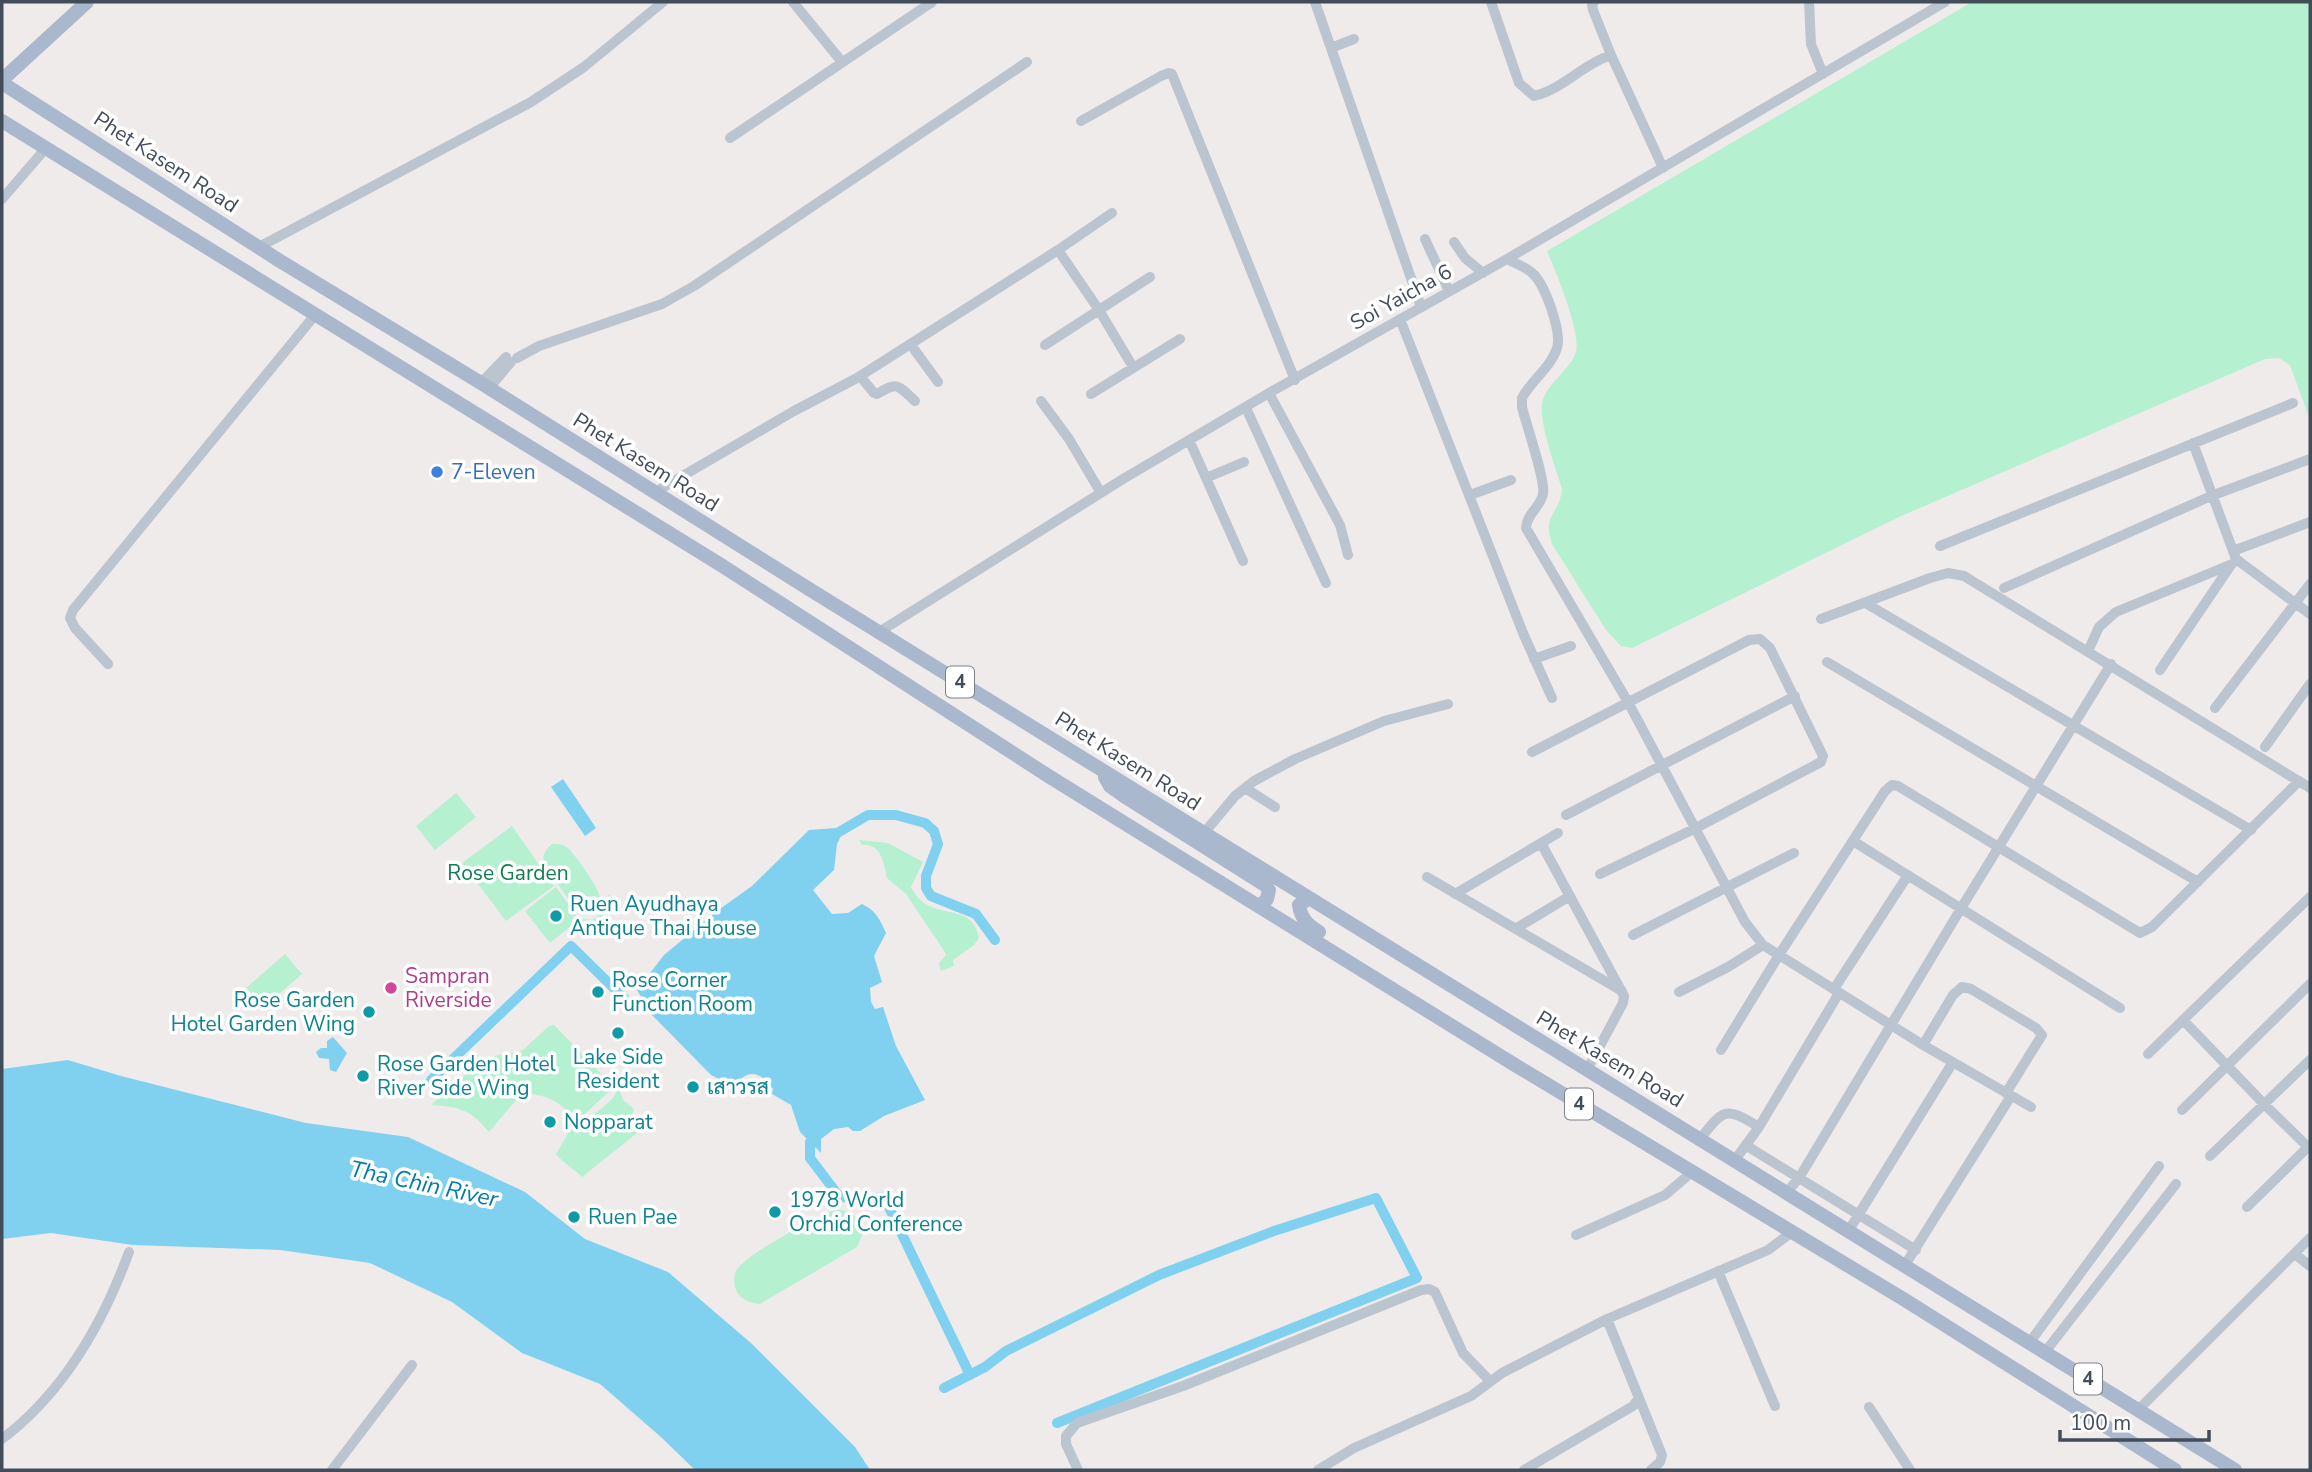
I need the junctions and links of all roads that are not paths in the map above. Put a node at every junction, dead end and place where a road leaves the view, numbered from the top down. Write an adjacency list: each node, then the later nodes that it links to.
1 (87, 2): 16 (main road)
2 (663, 2): 26 (street)
3 (793, 2): 13 (street)
4 (932, 2): 13 (street)
5 (1315, 2): 11 (street)
6 (1491, 2): 12 (street)
7 (1594, 2): 12 (street)
8 (1809, 2): 15 (street)
9 (1945, 2): 15 (street, Soi Yaicha 6)
10 (1354, 38): 11 (street)
11 (1331, 48): 32 (street)
12 (1611, 55): 21 (street)
13 (842, 62): 19 (street)
14 (1027, 62): 43 (street)
15 (1823, 74): 21 (street, Soi Yaicha 6)
16 (2, 82): 26 (main road, Phet Kasem Road / 4)
17 (2, 121): 20 (main road, 4)
18 (1081, 121): 41 (street)
19 (730, 138)
20 (46, 148): 22 (street); 34 (main road, 4)
21 (1663, 168): 28 (street, Soi Yaicha 6)
22 (2, 199)
23 (1112, 213): 27 (street)
24 (1425, 239): 31 (street)
25 (1454, 242): 29 (street)
26 (259, 247): 43 (main road, Phet Kasem Road / 4)
27 (1058, 250): 33 (street); 37 (street)
28 (1507, 259): 29 (street, Soi Yaicha 6); 83 (street)
29 (1483, 273): 31 (street, Soi Yaicha 6)
30 (1150, 277): 33 (street)
31 (1449, 291): 32 (street, Soi Yaicha 6)
32 (1421, 307): 35 (street, Soi Yaicha 6)
33 (1099, 310): 38 (street); 39 (street)
34 (315, 315): 77 (street); 114 (main road, 4)
35 (1400, 319): 41 (street, Soi Yaicha 6); 58 (street)
36 (1180, 339): 39 (street)
37 (911, 345): 40 (street); 42 (street)
38 (1045, 345)
39 (1133, 367): 45 (street)
40 (860, 376): 46 (street); 56 (street)
41 (1295, 380): 44 (street, Soi Yaicha 6)
42 (938, 382)
43 (485, 385): 56 (main road, Phet Kasem Road / 4)
44 (1269, 393): 49 (street, Soi Yaicha 6); 62 (street)
45 (1091, 394)
46 (915, 401)
47 (1041, 401): 57 (street)
48 (2293, 402): 51 (street)
49 (1246, 408): 50 (street, Soi Yaicha 6); 65 (street)
50 (1190, 442): 54 (street); 57 (street, Soi Yaicha 6)
51 (2193, 443): 59 (street); 61 (street)
52 (2310, 458): 59 (street)
53 (1244, 462): 54 (street)
54 (1206, 478): 64 (street)
55 (1511, 480): 58 (street)
56 (655, 492): 72 (main road, Phet Kasem Road / 4)
57 (1101, 493): 72 (street, Soi Yaicha 6)
58 (1470, 495): 75 (street)
59 (2211, 496): 63 (street); 67 (street)
60 (2310, 522): 63 (street)
61 (1940, 546)
62 (1348, 555)
63 (2234, 558): 68 (street); 74 (street); 79 (street)
64 (1242, 561)
65 (1325, 583)
66 (2310, 584): 68 (street)
67 (2004, 588)
68 (2296, 602): 70 (street); 85 (street)
69 (1867, 604): 71 (street); 74 (street); 86 (street)
70 (2310, 614)
71 (1821, 620)
72 (879, 632): 90 (main road, Phet Kasem Road / 4)
73 (1571, 646): 75 (street)
74 (2088, 651): 78 (street)
75 (1534, 659): 82 (street)
76 (1827, 662): 92 (street)
77 (108, 664)
78 (2111, 664): 86 (street); 91 (street)
79 (2160, 670)
80 (2310, 684): 87 (street)
81 (1795, 696): 83 (street); 89 (street); 97 (street)
82 (1552, 698)
83 (1629, 702): 88 (street); 89 (street)
84 (1448, 704): 93 (street)
85 (2215, 708)
86 (2073, 724): 92 (street); 98 (street)
87 (2265, 747)
88 (1532, 752)
89 (1663, 766): 96 (street); 97 (street)
90 (1105, 772): 99 (main road, Phet Kasem Road / 4); 114 (main road)
91 (2299, 781): 94 (street); 98 (street)
92 (2036, 786): 103 (street); 108 (street)
93 (1245, 788): 95 (street); 99 (street)
94 (2310, 788)
95 (1275, 807)
96 (1566, 815)
97 (1696, 828): 105 (street); 109 (street)
98 (2251, 830): 108 (street)
99 (1204, 833): 113 (main road, Phet Kasem Road / 4)
100 (1558, 834): 102 (street)
101 (1853, 841): 103 (street); 106 (street); 119 (street)
102 (1541, 844): 110 (street); 111 (street)
103 (2000, 846): 108 (street); 115 (street)
104 (1794, 853): 109 (street)
105 (1600, 874)
106 (1908, 875): 115 (street); 122 (street)
107 (1427, 877): 110 (street)
108 (2197, 882)
109 (1727, 887): 117 (street); 118 (street)
110 (1455, 894): 116 (street)
111 (1570, 896): 116 (street); 121 (street)
112 (2310, 897): 126 (street)
113 (1310, 898): 124 (main road); 134 (main road, Phet Kasem Road / 4)
114 (1260, 906): 124 (main road, 4)
115 (1960, 910): 125 (street); 127 (street)
116 (1515, 929): 121 (street)
117 (1633, 935)
118 (1763, 945): 119 (street); 123 (street)
119 (1779, 955): 122 (street); 129 (street)
120 (2310, 984): 133 (street)
121 (1622, 991): 134 (street)
122 (1836, 991): 127 (street); 139 (street)
123 (1679, 992)
124 (1411, 1000): 146 (main road, 4)
125 (2120, 1009)
126 (2183, 1020): 130 (street); 133 (street)
127 (1892, 1025): 128 (street); 147 (street)
128 (1923, 1045): 132 (street); 135 (street)
129 (1721, 1050)
130 (2148, 1054)
131 (2310, 1060): 136 (street)
132 (1953, 1062): 135 (street); 151 (street)
133 (2227, 1065): 136 (street); 138 (street)
134 (1587, 1070): 140 (main road, Phet Kasem Road / 4)
135 (2008, 1094): 137 (street); 156 (street)
136 (2264, 1104): 142 (street); 143 (street)
137 (2031, 1107)
138 (2182, 1110)
139 (1759, 1126): 140 (street); 141 (street)
140 (1700, 1139): 144 (main road, Phet Kasem Road / 4)
141 (1747, 1146): 144 (street); 147 (street)
142 (2310, 1147): 150 (street)
143 (2210, 1156)
144 (1735, 1160): 149 (main road, Phet Kasem Road / 4)
145 (2159, 1166): 163 (street)
146 (1692, 1172): 153 (main road, 4); 154 (street)
147 (1800, 1178): 149 (street); 151 (street)
148 (2176, 1184): 164 (street)
149 (1787, 1192): 152 (main road, Phet Kasem Road / 4)
150 (2247, 1207)
151 (1858, 1214): 152 (street); 156 (street)
152 (1849, 1230): 159 (main road, Phet Kasem Road / 4)
153 (1791, 1232): 161 (street); 178 (main road, 4)
154 (1576, 1235)
155 (2310, 1238): 158 (street)
156 (1916, 1250): 159 (street)
157 (130, 1252): 171 (street)
158 (2295, 1254): 160 (street); 170 (street)
159 (1905, 1265): 163 (main road, Phet Kasem Road / 4)
160 (2310, 1266)
161 (1718, 1271): 162 (street); 168 (street)
162 (1607, 1319): 166 (street); 167 (street)
163 (2030, 1342): 164 (main road, Phet Kasem Road / 4)
164 (2045, 1352): 170 (main road, Phet Kasem Road / 4)
165 (412, 1365): 172 (street)
166 (1490, 1381): 173 (street); 174 (street)
167 (1639, 1398): 175 (street); 176 (street)
168 (1775, 1406)
169 (1869, 1407): 177 (street)
170 (2138, 1410): 179 (main road, Phet Kasem Road / 4)
171 (2, 1439)
172 (331, 1470)
173 (1078, 1470)
174 (1318, 1470)
175 (1524, 1470)
176 (1651, 1470)
177 (1910, 1470)
178 (2175, 1470)
179 (2235, 1470)

